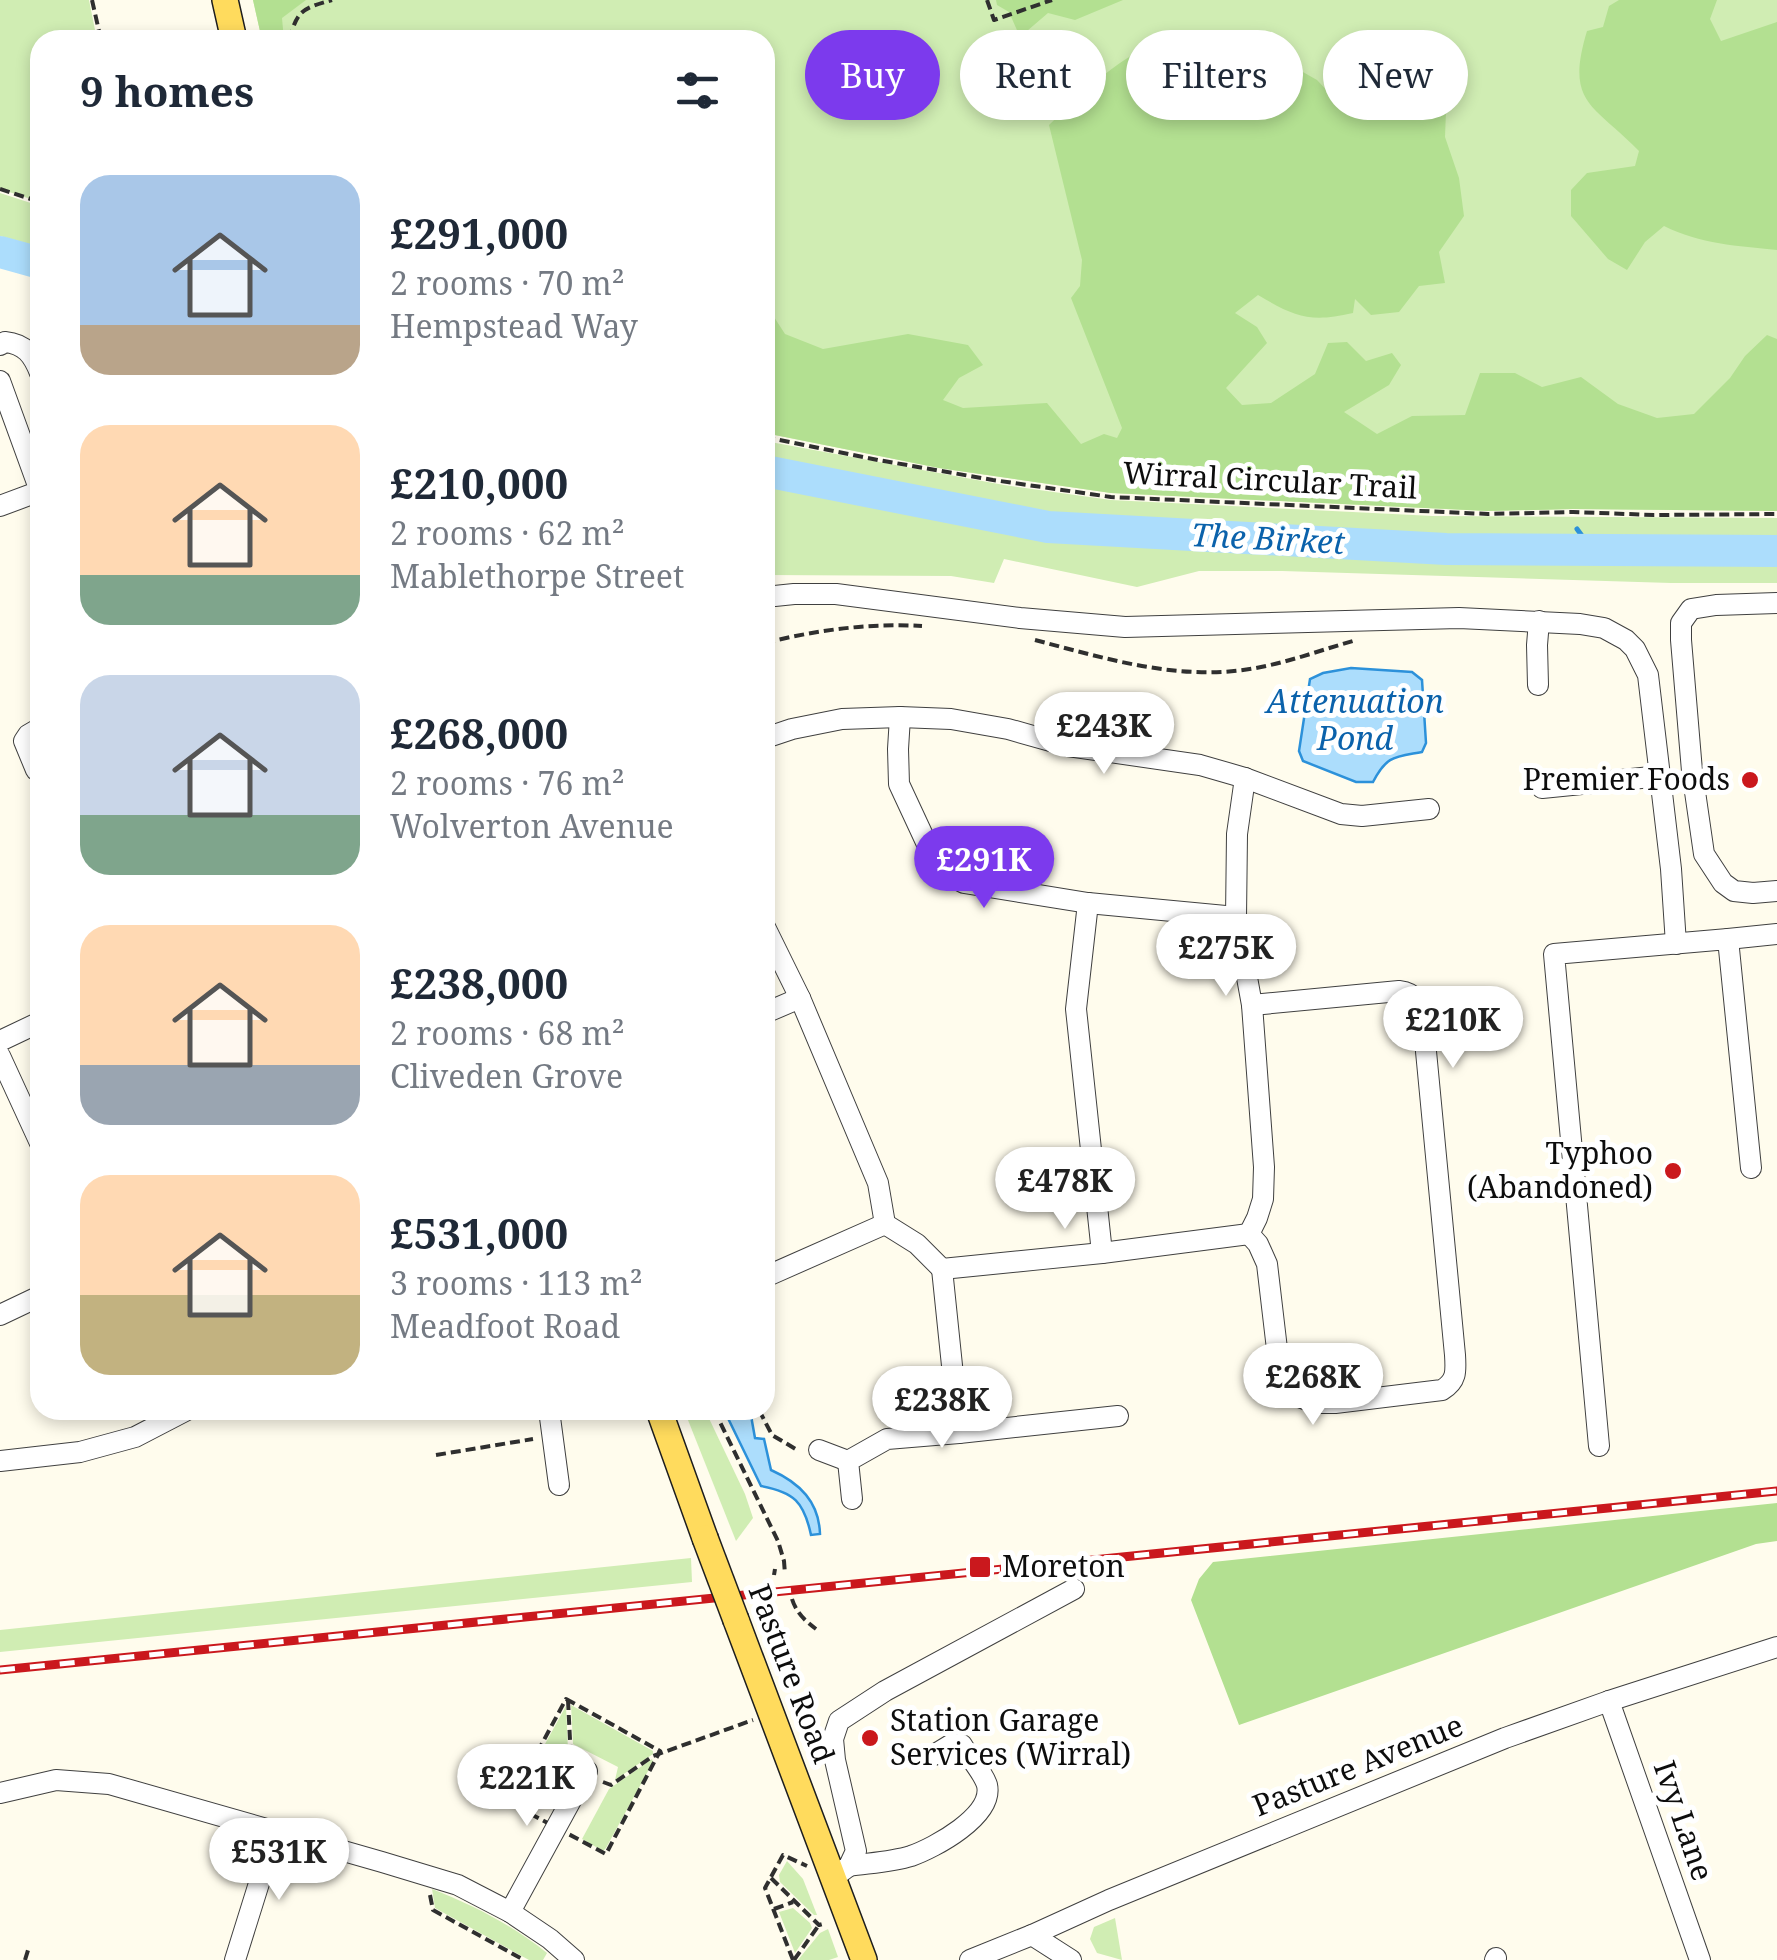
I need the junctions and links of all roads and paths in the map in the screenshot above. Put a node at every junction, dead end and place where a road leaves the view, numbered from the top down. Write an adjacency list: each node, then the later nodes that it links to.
1 (92, 0): 6 (path)
2 (226, 0): 7 (main road)
3 (332, 0): 8 (path)
4 (988, 0): 5 (path)
5 (1052, 0)
6 (99, 30)
7 (232, 30)
8 (292, 30)
9 (0, 189): 10 (path)
10 (30, 199)
11 (0, 345): 12 (street)
12 (30, 353)
13 (0, 380): 15 (street)
14 (775, 439): 18 (path, Wirral Circular Trail)
15 (30, 463)
16 (30, 495): 17 (street)
17 (0, 506)
18 (1777, 514)
19 (775, 596): 21 (street)
20 (1777, 603): 31 (street)
21 (1539, 621): 22 (street); 27 (street)
22 (1538, 685)
23 (900, 717): 25 (street); 28 (street); 32 (street)
24 (30, 734): 26 (street)
25 (775, 735)
26 (30, 756)
27 (1661, 776): 29 (street); 36 (street)
28 (1245, 778): 30 (street); 33 (street)
29 (1542, 788)
30 (1429, 809)
31 (1777, 891)
32 (1088, 903): 33 (street); 48 (street)
33 (1236, 917): 39 (street)
34 (1777, 934): 35 (street)
35 (1728, 940): 36 (street); 45 (street)
36 (1676, 944): 61 (street)
37 (775, 947): 38 (street)
38 (800, 998): 40 (street); 46 (street)
39 (1252, 1005): 47 (street); 47 (street)
40 (775, 1009)
41 (30, 1027): 42 (street)
42 (0, 1041)
43 (0, 1056): 44 (street)
44 (30, 1121)
45 (1751, 1168)
46 (885, 1224): 49 (street); 50 (street)
47 (1249, 1234): 48 (street)
48 (1102, 1253): 49 (street)
49 (942, 1269): 59 (street)
50 (775, 1273)
51 (30, 1301): 52 (street)
52 (0, 1315)
53 (1118, 1416): 59 (street)
54 (168, 1420): 65 (street)
55 (550, 1420): 60 (street)
56 (662, 1420): 80 (main road, Pasture Road, bridge)
57 (719, 1420): 68 (path)
58 (764, 1420): 62 (path)
59 (960, 1433): 64 (street)
60 (552, 1436): 63 (path); 66 (street)
61 (1599, 1446)
62 (819, 1450): 64 (street)
63 (436, 1455)
64 (848, 1461): 67 (street)
65 (0, 1462)
66 (559, 1486)
67 (852, 1498)
68 (785, 1574)
69 (1074, 1590): 80 (street)
70 (792, 1599): 71 (path)
71 (816, 1629)
72 (1777, 1647): 74 (street, Pasture Avenue)
73 (568, 1700): 77 (path)
74 (1609, 1701): 88 (street, Pasture Avenue); 98 (street, Ivy Lane)
75 (732, 1728): 77 (path)
76 (934, 1755): 80 (street)
77 (586, 1773): 85 (street)
78 (0, 1792): 79 (street)
79 (275, 1832): 81 (street); 91 (street)
80 (841, 1872): 82 (path); 86 (main road, Pasture Road)
81 (427, 1876): 85 (street); 92 (path)
82 (771, 1878): 83 (path); 84 (path)
83 (795, 1902): 84 (path); 87 (path)
84 (774, 1910): 94 (path)
85 (510, 1912): 93 (street)
86 (847, 1915): 87 (path); 95 (main road, Pasture Road)
87 (819, 1926): 94 (path)
88 (1032, 1936): 96 (street, Pasture Avenue); 97 (street)
89 (29, 1947): 90 (path)
90 (25, 1960)
91 (235, 1960)
92 (524, 1960)
93 (574, 1960)
94 (793, 1960)
95 (864, 1960)
96 (970, 1960)
97 (1071, 1960)
98 (1700, 1960)

